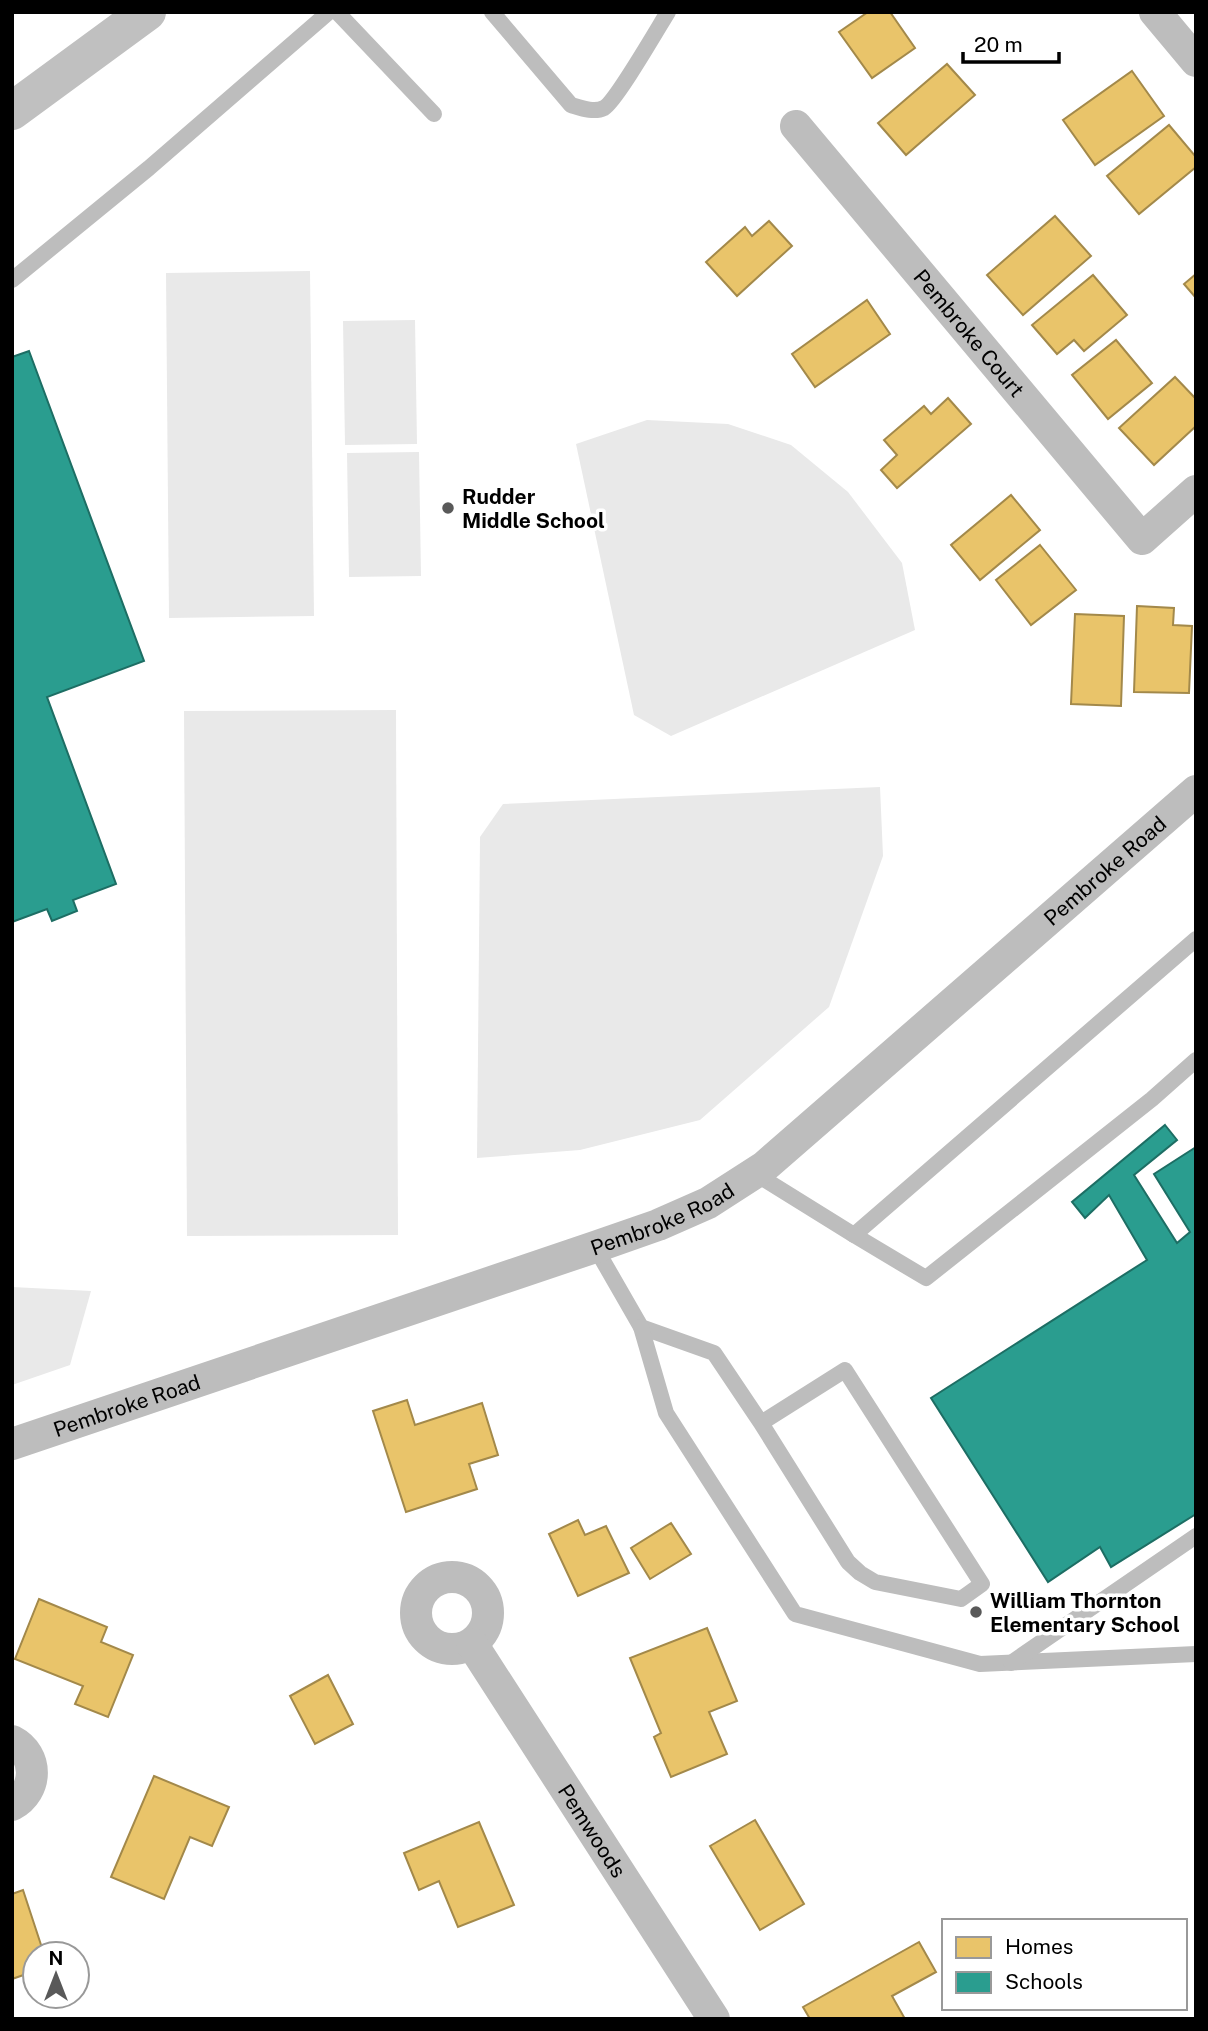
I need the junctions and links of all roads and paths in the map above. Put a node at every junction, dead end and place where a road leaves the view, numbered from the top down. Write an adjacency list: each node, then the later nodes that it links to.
1 (147, 12): 8 (street)
2 (329, 12): 11 (lane)
3 (338, 12): 9 (lane)
4 (492, 12): 5 (lane)
5 (668, 12)
6 (1155, 12): 7 (street)
7 (1196, 61)
8 (12, 111)
9 (434, 114)
10 (796, 126): 12 (street, Pembroke Court)
11 (12, 280)
12 (1196, 491)
13 (1196, 790): 16 (street, Pembroke Road)
14 (1196, 939): 17 (lane)
15 (1196, 1060): 17 (lane)
16 (754, 1173): 17 (lane); 18 (street, Pembroke Road)
17 (854, 1235)
18 (595, 1247): 19 (lane); 21 (street, Pembroke Road)
19 (641, 1327): 20 (lane); 25 (lane)
20 (761, 1423): 20 (lane)
21 (12, 1444)
22 (1196, 1536): 25 (lane)
23 (472, 1644): 28 (street, Pemwoods)
24 (1196, 1654): 25 (lane)
25 (1011, 1663)
26 (12, 1741): 27 (street)
27 (12, 1805)
28 (714, 2019)

